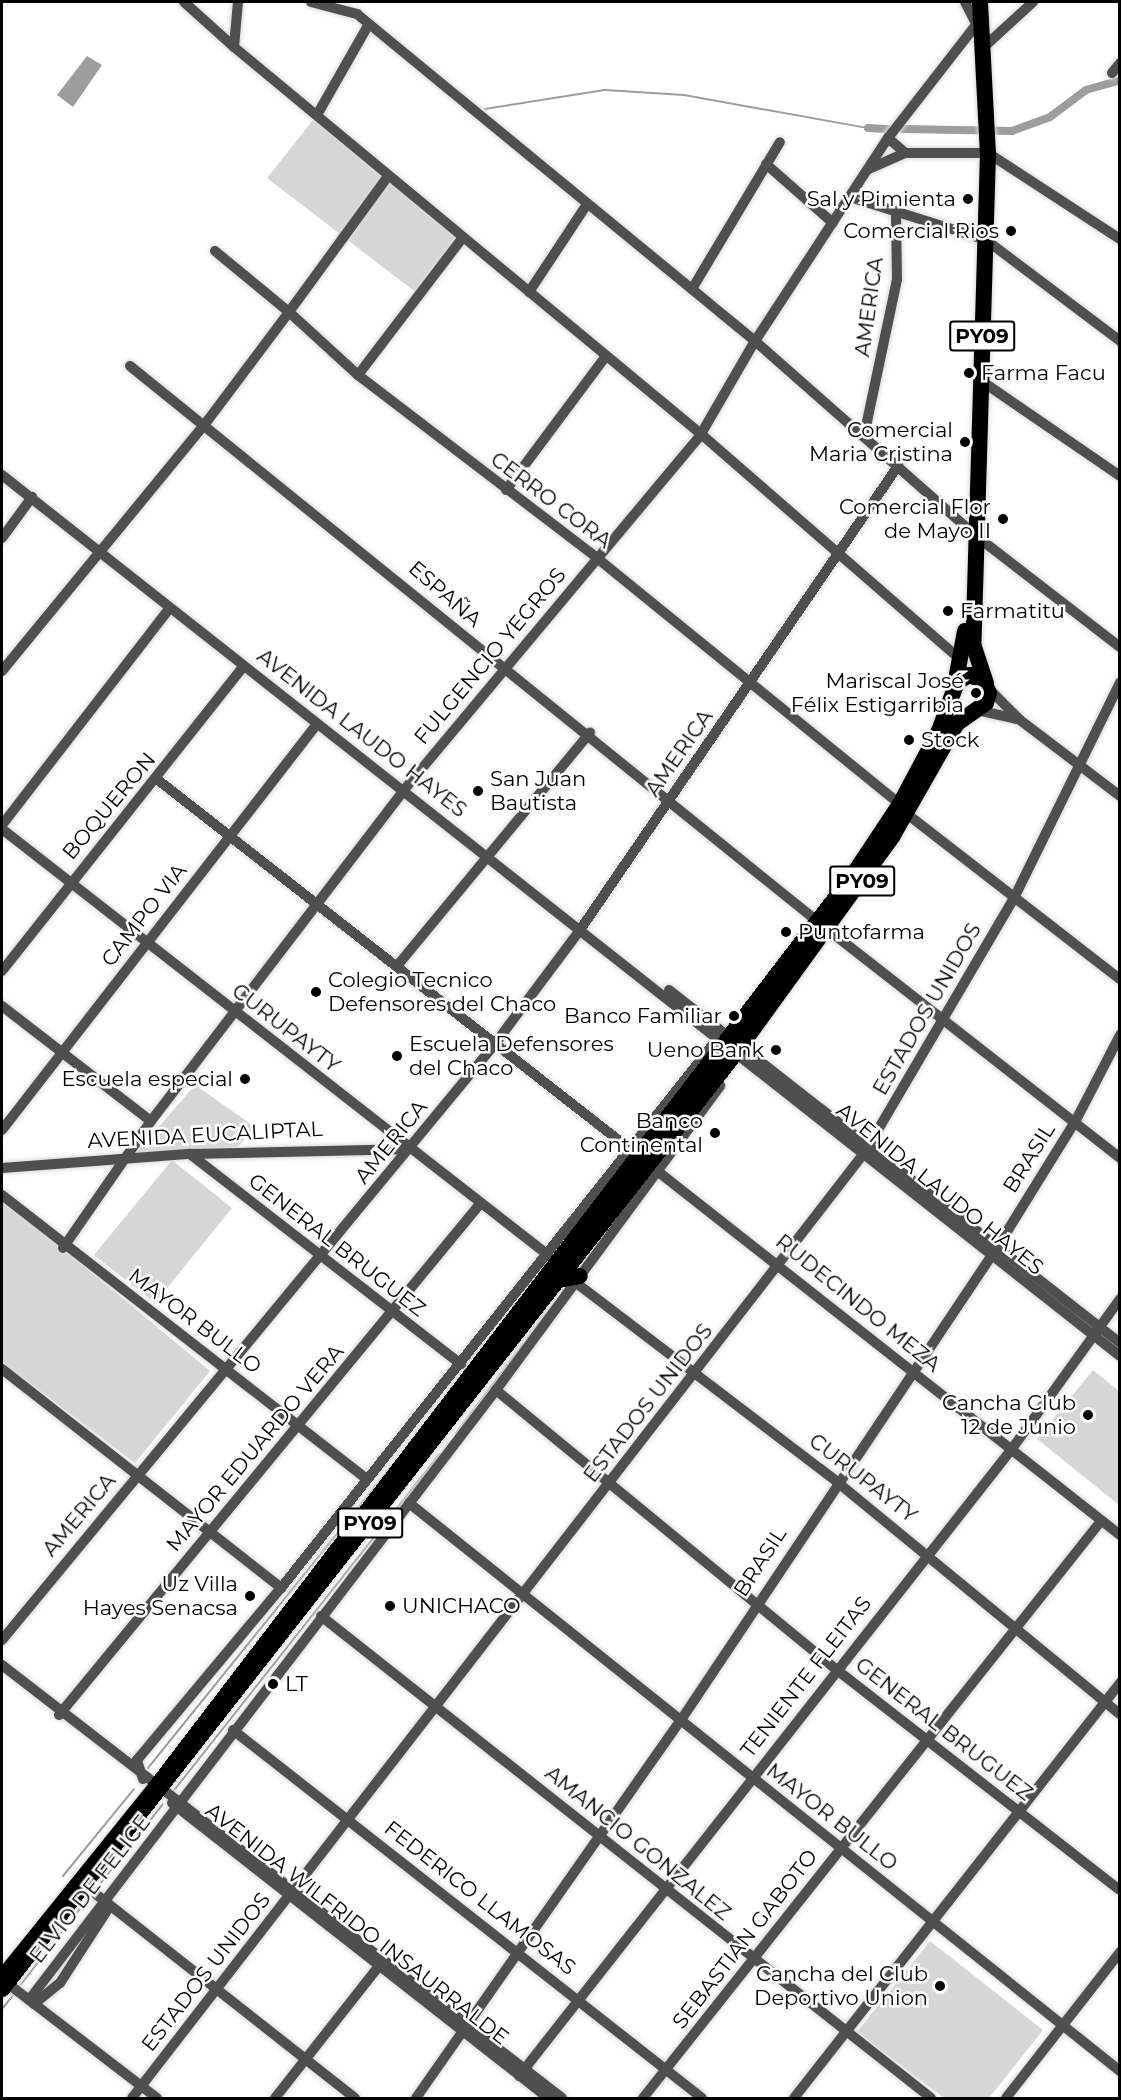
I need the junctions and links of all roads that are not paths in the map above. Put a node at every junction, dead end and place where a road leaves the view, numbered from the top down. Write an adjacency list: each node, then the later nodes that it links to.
1 (183, 2): 9 (street)
2 (238, 2): 9 (street)
3 (311, 2): 7 (street)
4 (965, 2): 6 (street)
5 (1034, 2): 8 (street)
6 (980, 14): 8 (highway, PY09); 13 (street, FULGENCIO YEGROS)
7 (369, 24): 12 (street); 21 (street)
8 (985, 46): 15 (highway, PY09)
9 (234, 47): 12 (street)
10 (1119, 63): 11 (street)
11 (1112, 73)
12 (317, 115): 19 (street)
13 (888, 138): 16 (street); 18 (street, FULGENCIO YEGROS)
14 (780, 142): 17 (street)
15 (988, 145): 16 (street); 25 (street); 26 (highway, PY09)
16 (905, 153): 18 (street)
17 (766, 164): 23 (street); 28 (street)
18 (868, 170): 20 (street, FULGENCIO YEGROS)
19 (388, 176): 24 (street); 30 (street)
20 (850, 197): 22 (street); 23 (street, FULGENCIO YEGROS)
21 (586, 207): 28 (street); 29 (street)
22 (896, 216): 26 (street); 39 (street, AMERICA)
23 (833, 223): 31 (street, FULGENCIO YEGROS)
24 (463, 237): 29 (street); 35 (street)
25 (1119, 239)
26 (986, 240): 32 (street); 36 (highway, PY09)
27 (215, 252): 30 (street, CERRO CORA)
28 (692, 289): 31 (street)
29 (529, 292): 33 (street)
30 (289, 312): 35 (street, CERRO CORA); 37 (street)
31 (755, 341): 38 (street, FULGENCIO YEGROS); 39 (street)
32 (1119, 341)
33 (605, 357): 38 (street); 43 (street)
34 (130, 366): 37 (street, ESPAÑA)
35 (358, 375): 43 (street, CERRO CORA)
36 (980, 380): 42 (street); 45 (highway, PY09)
37 (205, 424): 48 (street); 55 (street, ESPAÑA)
38 (701, 434): 47 (street); 49 (street, FULGENCIO YEGROS)
39 (864, 436): 40 (street)
40 (898, 466): 45 (street); 47 (street, AMERICA)
41 (2, 476): 44 (street, AVENIDA LAUDO HAYES)
42 (1119, 476)
43 (506, 490): 49 (street, CERRO CORA)
44 (32, 497): 46 (street); 48 (street, AVENIDA LAUDO HAYES)
45 (975, 535): 51 (street); 52 (highway, PY09); 58 (highway, PY09)
46 (2, 538)
47 (836, 552): 52 (street); 57 (street, AMERICA)
48 (96, 555): 50 (street, AVENIDA LAUDO HAYES); 54 (street)
49 (597, 558): 55 (street, FULGENCIO YEGROS); 57 (street, CERRO CORA)
50 (168, 610): 53 (street, AVENIDA LAUDO HAYES); 70 (street)
51 (1119, 647)
52 (962, 660): 59 (highway, PY09)
53 (244, 666): 62 (street, AVENIDA LAUDO HAYES); 65 (street, BOQUERON)
54 (4, 668)
55 (504, 671): 63 (street, ESPAÑA); 66 (street, FULGENCIO YEGROS)
56 (1119, 683): 64 (street, ESTADOS UNIDOS)
57 (750, 685): 68 (street, AMERICA); 69 (street, CERRO CORA)
58 (987, 686): 59 (highway); 60 (highway, PY09); 61 (street)
59 (954, 690): 60 (highway); 69 (highway, PY09)
60 (975, 710): 61 (street); 69 (highway, PY09)
61 (1020, 720): 64 (street)
62 (317, 724): 66 (street, AVENIDA LAUDO HAYES); 71 (street, CAMPO VIA)
63 (590, 733): 68 (street, ESPAÑA); 72 (street)
64 (1080, 764): 67 (street); 74 (street, ESTADOS UNIDOS)
65 (158, 780): 71 (street); 73 (street, BOQUERON)
66 (404, 789): 72 (street, AVENIDA LAUDO HAYES); 75 (street, FULGENCIO YEGROS)
67 (1119, 796)
68 (668, 802): 76 (street, ESPAÑA); 77 (street, AMERICA)
69 (904, 809): 74 (street, CERRO CORA); 76 (highway, PY09)
70 (2, 827): 73 (street, CURUPAYTY)
71 (228, 839): 75 (street); 78 (street, CAMPO VIA)
72 (491, 856): 77 (street, AVENIDA LAUDO HAYES); 79 (street)
73 (70, 883): 78 (street, CURUPAYTY); 80 (street, BOQUERON)
74 (1014, 898): 81 (street, CERRO CORA); 84 (street, ESTADOS UNIDOS)
75 (313, 906): 79 (street); 83 (street, FULGENCIO YEGROS)
76 (823, 925): 84 (street, ESPAÑA); 86 (highway, PY09)
77 (582, 927): 86 (street, AVENIDA LAUDO HAYES); 87 (street, AMERICA)
78 (146, 944): 83 (street, CURUPAYTY); 88 (street, CAMPO VIA)
79 (397, 966): 87 (street)
80 (2, 970)
81 (1119, 979)
82 (2, 1006): 88 (street)
83 (234, 1013): 89 (street, FULGENCIO YEGROS); 92 (street, CURUPAYTY)
84 (945, 1021): 90 (street, ESPAÑA); 93 (street, ESTADOS UNIDOS)
85 (1119, 1035): 90 (street, BRASIL)
86 (730, 1044): 93 (street, AVENIDA LAUDO HAYES); 94 (street); 99 (street, ELVIO DE FELICE); 109 (highway, PY09); 152 (highway, PY09)
87 (494, 1045): 92 (street, AMERICA); 94 (street)
88 (61, 1053): 89 (street); 91 (street, CAMPO VIA)
89 (151, 1120): 97 (street, FULGENCIO YEGROS)
90 (1076, 1120): 96 (street, ESPAÑA); 102 (street, BRASIL)
91 (2, 1130)
92 (412, 1149): 95 (street, AVENIDA EUCALIPTAL); 101 (street, CURUPAYTY); 106 (street, AMERICA)
93 (867, 1149): 102 (street, AVENIDA LAUDO HAYES); 105 (street, AVENIDA LAUDO HAYES); 107 (street, ESTADOS UNIDOS)
94 (631, 1150): 104 (street)
95 (190, 1154): 97 (street, AVENIDA EUCALIPTAL); 106 (street, GENERAL BRUGUEZ)
96 (1119, 1158)
97 (123, 1159): 98 (street, AVENIDA EUCALIPTAL); 103 (street, FULGENCIO YEGROS)
98 (2, 1168)
99 (656, 1170): 107 (street, RUDECINDO MEZA); 108 (street, ELVIO DE FELICE)
100 (2, 1195): 103 (street, MAYOR BULLO)
101 (480, 1204): 104 (street, CURUPAYTY); 111 (street, MAYOR EDUARDO VERA)
102 (998, 1246): 105 (street, BRASIL); 112 (street, AVENIDA LAUDO HAYES)
103 (63, 1248): 116 (street, MAYOR BULLO)
104 (548, 1255): 115 (street)
105 (991, 1255): 112 (street, AVENIDA LAUDO HAYES); 119 (street, BRASIL)
106 (321, 1257): 111 (street, GENERAL BRUGUEZ); 116 (street, AMERICA)
107 (781, 1266): 118 (street, ESTADOS UNIDOS); 119 (street, RUDECINDO MEZA)
108 (578, 1279): 109 (highway); 118 (street, CURUPAYTY); 120 (street, ELVIO DE FELICE)
109 (556, 1280): 132 (highway, PY09)
110 (1119, 1299): 112 (street, TENIENTE FLEITAS)
111 (392, 1314): 115 (street, GENERAL BRUGUEZ); 121 (street, MAYOR EDUARDO VERA)
112 (1098, 1333): 113 (street, AVENIDA LAUDO HAYES); 114 (street, AVENIDA LAUDO HAYES); 122 (street, TENIENTE FLEITAS)
113 (1119, 1343)
114 (1119, 1356)
115 (460, 1364): 124 (street)
116 (226, 1368): 121 (street, MAYOR BULLO); 123 (street, AMERICA)
117 (2, 1370): 123 (street)
118 (696, 1372): 125 (street, CURUPAYTY); 126 (street, ESTADOS UNIDOS)
119 (912, 1372): 122 (street, RUDECINDO MEZA); 125 (street, BRASIL)
120 (496, 1390): 126 (street, GENERAL BRUGUEZ); 127 (street, ELVIO DE FELICE)
121 (300, 1425): 124 (street, MAYOR BULLO); 129 (street, MAYOR EDUARDO VERA)
122 (1011, 1450): 128 (street, RUDECINDO MEZA); 131 (street, TENIENTE FLEITAS)
123 (138, 1474): 129 (street); 138 (street, AMERICA)
124 (366, 1478): 133 (street)
125 (836, 1481): 131 (street, CURUPAYTY); 135 (street, BRASIL)
126 (609, 1484): 134 (street, ESTADOS UNIDOS); 135 (street, GENERAL BRUGUEZ)
127 (409, 1503): 132 (street, ELVIO DE FELICE); 134 (street, MAYOR BULLO)
128 (1101, 1521): 130 (street, RUDECINDO MEZA); 137 (street, SEBASTIAN GABOTO)
129 (209, 1531): 133 (street); 145 (street, MAYOR EDUARDO VERA)
130 (1119, 1535)
131 (928, 1554): 137 (street, CURUPAYTY); 141 (street, TENIENTE FLEITAS)
132 (346, 1570): 136 (street, ELVIO DE FELICE); 140 (highway, PY09)
133 (280, 1588): 150 (street)
134 (523, 1596): 144 (street, ESTADOS UNIDOS); 147 (street, MAYOR BULLO)
135 (756, 1604): 141 (street, GENERAL BRUGUEZ); 147 (street, BRASIL)
136 (321, 1616): 140 (street, ELVIO DE FELICE); 144 (street, AMANCIO GONZALEZ)
137 (1016, 1628): 143 (street, CURUPAYTY); 149 (street, SEBASTIAN GABOTO)
138 (2, 1640)
139 (2, 1667): 145 (street)
140 (267, 1669): 148 (street, ELVIO DE FELICE); 152 (highway, PY09)
141 (837, 1670): 149 (street, GENERAL BRUGUEZ); 151 (street, TENIENTE FLEITAS)
142 (1119, 1683): 143 (street)
143 (1105, 1702): 146 (street, CURUPAYTY); 154 (street)
144 (437, 1707): 155 (street, ESTADOS UNIDOS); 156 (street, AMANCIO GONZALEZ)
145 (61, 1714): 150 (street); 152 (street)
146 (1119, 1714)
147 (681, 1720): 151 (street, MAYOR BULLO); 156 (street, BRASIL)
148 (233, 1730): 153 (street, ELVIO DE FELICE); 155 (street, FEDERICO LLAMOSAS)
149 (927, 1741): 154 (street, GENERAL BRUGUEZ); 157 (street, SEBASTIAN GABOTO)
150 (135, 1765): 152 (street); 152 (street)
151 (752, 1778): 157 (street, MAYOR BULLO); 159 (street, TENIENTE FLEITAS)
152 (156, 1786): 153 (street, AVENIDA WILFRIDO INSAURRALDE); 158 (highway, PY09); 168 (highway, PY09)
153 (179, 1804): 161 (street, AVENIDA WILFRIDO INSAURRALDE); 161 (street, AVENIDA WILFRIDO INSAURRALDE); 162 (street, ELVIO DE FELICE)
154 (1019, 1812): 160 (street, GENERAL BRUGUEZ); 163 (street)
155 (350, 1821): 161 (street, ESTADOS UNIDOS); 165 (street, FEDERICO LLAMOSAS)
156 (600, 1835): 159 (street, AMANCIO GONZALEZ); 165 (street, BRASIL)
157 (841, 1848): 163 (street, MAYOR BULLO); 166 (street, SEBASTIAN GABOTO)
158 (83, 1884): 162 (street); 168 (highway, PY09)
159 (663, 1888): 166 (street, AMANCIO GONZALEZ); 170 (street, TENIENTE FLEITAS)
160 (1119, 1890)
161 (292, 1893): 167 (street, AVENIDA WILFRIDO INSAURRALDE); 169 (street, ESTADOS UNIDOS)
162 (107, 1904): 169 (street); 171 (street, ELVIO DE FELICE)
163 (932, 1920): 172 (street, MAYOR BULLO); 174 (street)
164 (1119, 1952): 172 (street)
165 (521, 1955): 170 (street, FEDERICO LLAMOSAS); 173 (street, BRASIL)
166 (753, 1960): 174 (street, AMANCIO GONZALEZ); 176 (street, SEBASTIAN GABOTO)
167 (381, 1963): 173 (street, AVENIDA WILFRIDO INSAURRALDE); 175 (street)
168 (3, 1983): 171 (street)
169 (216, 1992): 175 (street); 179 (street, ESTADOS UNIDOS)
170 (578, 1998): 176 (street, FEDERICO LLAMOSAS); 178 (street, TENIENTE FLEITAS)
171 (32, 2002): 179 (street)
172 (1063, 2027): 177 (street, MAYOR BULLO); 191 (street)
173 (466, 2030): 178 (street, AVENIDA WILFRIDO INSAURRALDE); 184 (street, BRASIL)
174 (846, 2032): 189 (street); 190 (street, AMANCIO GONZALEZ)
175 (305, 2060): 182 (street); 183 (street)
176 (667, 2069): 187 (street, SEBASTIAN GABOTO); 188 (street, FEDERICO LLAMOSAS)
177 (1119, 2071)
178 (521, 2072): 185 (street, AVENIDA WILFRIDO INSAURRALDE); 186 (street, AVENIDA WILFRIDO INSAURRALDE)
179 (142, 2086): 180 (street, ESTADOS UNIDOS); 181 (street)
180 (132, 2098)
181 (158, 2098)
182 (275, 2098)
183 (355, 2098)
184 (416, 2098)
185 (548, 2098)
186 (562, 2098)
187 (643, 2098)
188 (702, 2098)
189 (794, 2098)
190 (931, 2098)
191 (1006, 2098)

